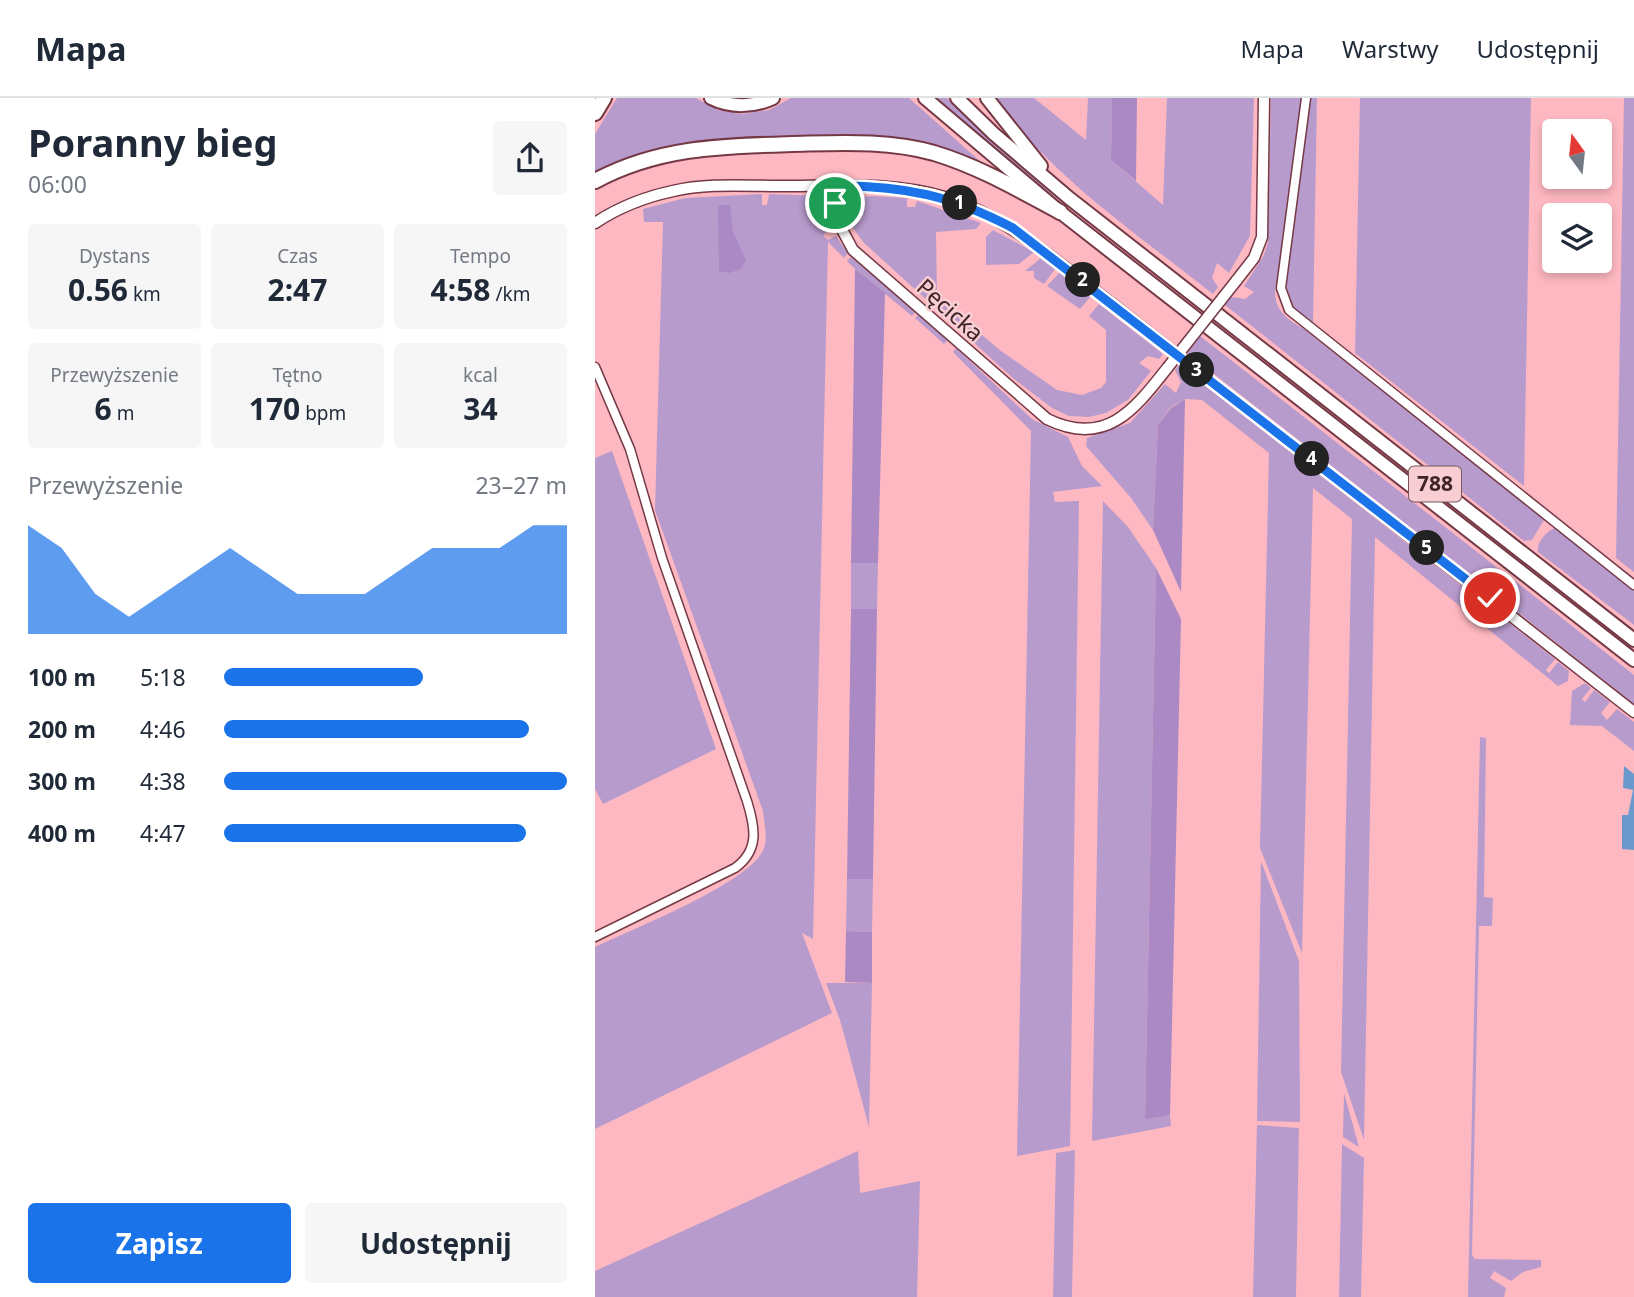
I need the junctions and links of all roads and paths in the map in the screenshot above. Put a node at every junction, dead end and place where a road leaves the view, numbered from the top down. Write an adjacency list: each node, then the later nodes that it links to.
1 (604, 98): 9 (highway)
2 (711, 98): 3 (main road)
3 (773, 98)
4 (925, 98): 13 (main road, 788)
5 (957, 98): 12 (main road, 788)
6 (988, 98): 12 (main road)
7 (1264, 98): 11 (street, Pęcicka, bridge)
8 (1306, 98): 16 (street)
9 (595, 113)
10 (595, 181): 13 (highway)
11 (834, 186): 14 (street); 19 (street)
12 (1069, 198): 17 (main road, 788)
13 (1060, 212): 18 (main road, 788)
14 (595, 223)
15 (595, 367): 20 (street)
16 (1634, 585)
17 (1634, 640)
18 (1634, 660)
19 (1634, 712)
20 (595, 937)

